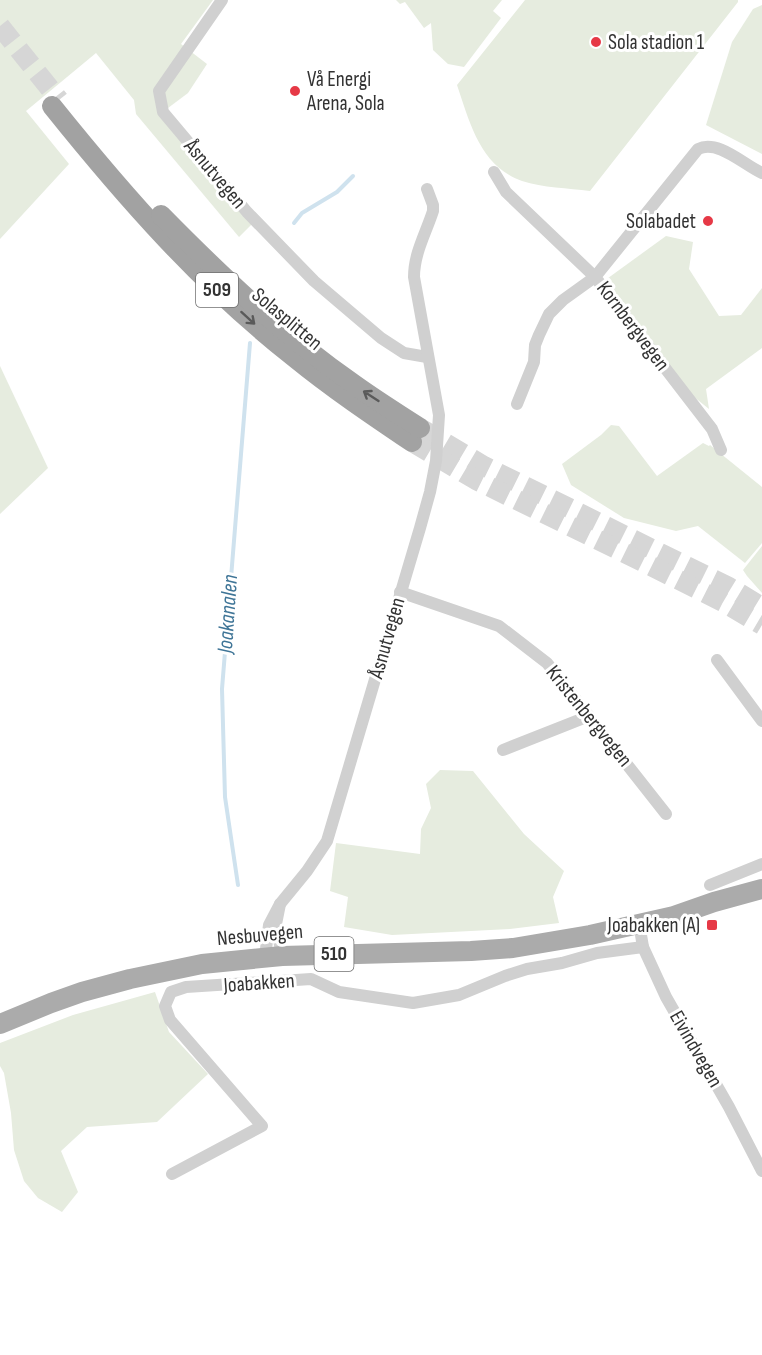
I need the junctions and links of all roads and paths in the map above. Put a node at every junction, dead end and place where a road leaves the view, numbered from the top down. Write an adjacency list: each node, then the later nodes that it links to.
1 (222, 0): 7 (street, Åsnutvegen)
2 (55, 103): 9 (highway, Solasplitten / 509)
3 (494, 172): 6 (street)
4 (762, 173): 6 (street, Kornbergvegen)
5 (427, 189): 7 (street, Åsnutvegen)
6 (595, 277): 8 (street); 10 (street, Kornbergvegen)
7 (427, 357): 11 (street, Åsnutvegen)
8 (517, 404)
9 (416, 435)
10 (721, 450)
11 (400, 592): 13 (street, Kristenbergvegen); 23 (street, Åsnutvegen)
12 (717, 660): 14 (street)
13 (589, 716): 15 (street); 16 (street, Kristenbergvegen)
14 (762, 721)
15 (503, 750)
16 (666, 814)
17 (762, 864): 19 (street)
18 (762, 889): 19 (main road, Nesbuvegen / 510)
19 (712, 894): 20 (main road, Nesbuvegen / 510); 21 (main road, Nesbuvegen / 510)
20 (762, 903)
21 (639, 923): 22 (street, Eivindvegen); 23 (main road, Nesbuvegen / 510)
22 (643, 947): 25 (street, Eivindvegen); 26 (street, Joabakken)
23 (274, 957): 24 (main road, Nesbuvegen / 510)
24 (0, 1024)
25 (762, 1171)
26 (172, 1174)

